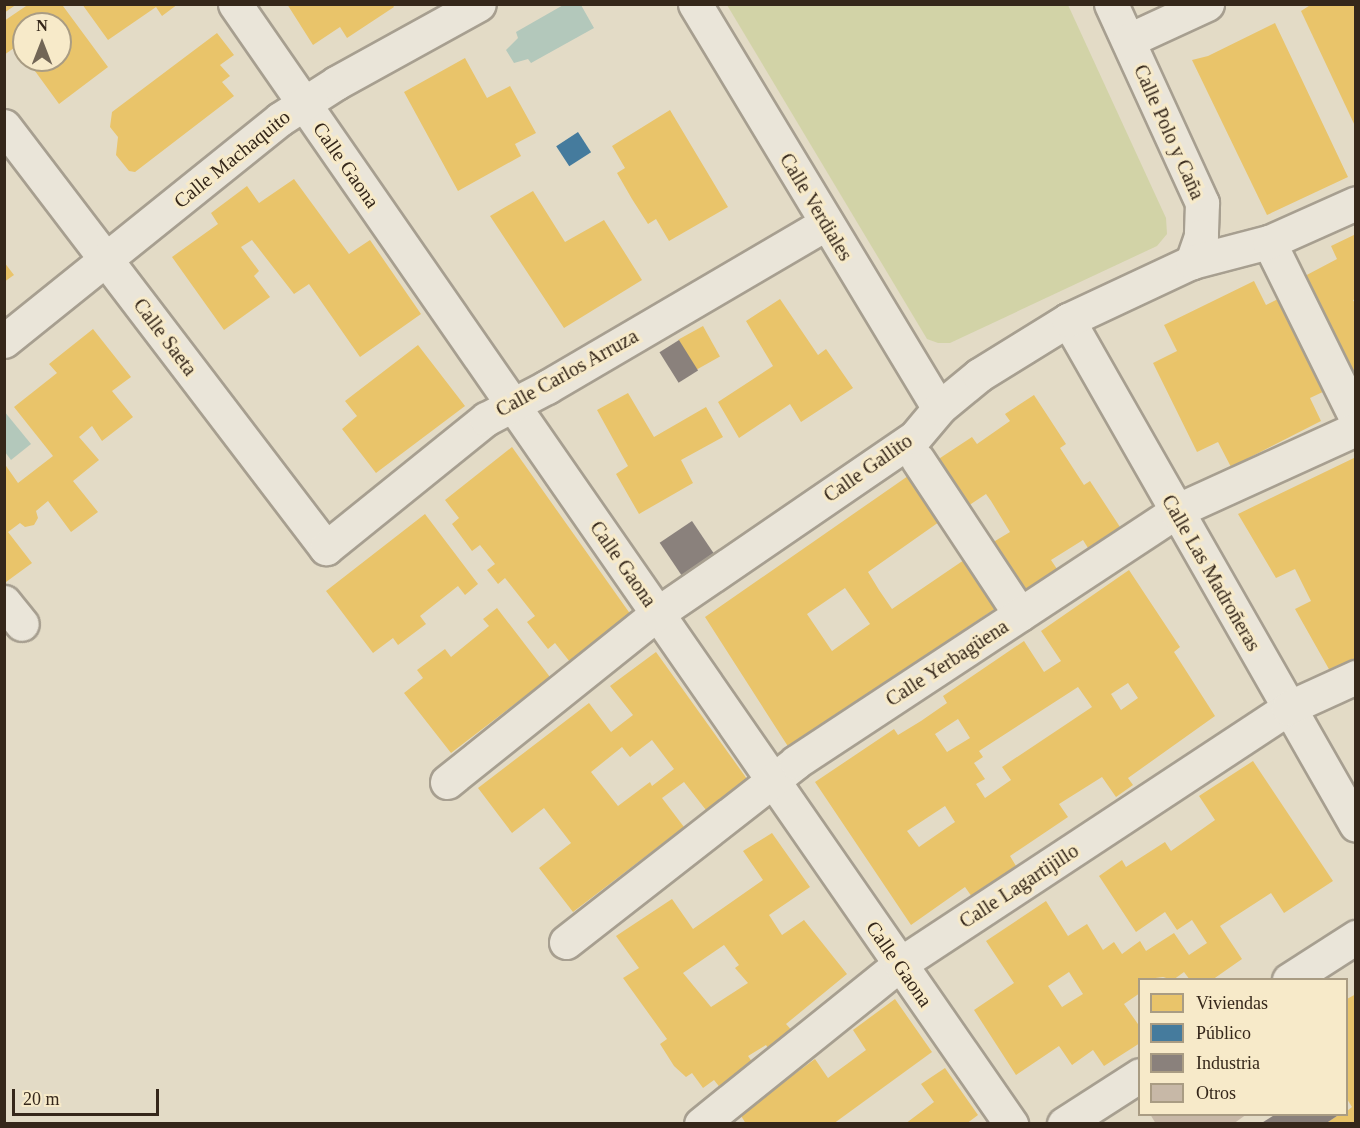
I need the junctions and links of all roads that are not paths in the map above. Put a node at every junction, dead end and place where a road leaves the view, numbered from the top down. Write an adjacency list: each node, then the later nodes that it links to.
1 (235, 4): 7 (street, Calle Gaona)
2 (479, 4): 7 (street, Calle Machaquito)
3 (695, 4): 10 (street, Calle Verdiales)
4 (1111, 4): 6 (street, Calle Polo y Caña)
5 (1207, 4): 6 (street)
6 (1129, 40): 13 (street, Calle Polo y Caña)
7 (303, 103): 12 (street, Calle Machaquito); 16 (street, Calle Gaona)
8 (4, 126): 12 (street, Calle Saeta)
9 (1356, 203): 11 (street, Calle Gallito)
10 (826, 223): 16 (street, Calle Carlos Arruza); 17 (street, Calle Verdiales)
11 (1269, 242): 13 (street, Calle Gallito); 18 (street)
12 (107, 260): 15 (street, Calle Machaquito); 22 (street, Calle Saeta)
13 (1192, 262): 14 (street, Calle Gallito)
14 (1068, 320): 17 (street, Calle Gallito); 21 (street, Calle Las Madroñeras)
15 (4, 341)
16 (514, 403): 22 (street, Calle Carlos Arruza); 23 (street, Calle Gaona)
17 (939, 408): 23 (street, Calle Gallito)
18 (1356, 418)
19 (1356, 429): 21 (street, Calle Yerbagüena)
20 (918, 460): 24 (street)
21 (1176, 511): 24 (street, Calle Yerbagüena); 26 (street, Calle Las Madroñeras)
22 (326, 548)
23 (658, 613): 27 (street, Calle Gaona); 28 (street, Calle Gallito)
24 (1020, 614): 27 (street, Calle Yerbagüena)
25 (1356, 677): 26 (street, Calle Lagartijillo)
26 (1288, 708): 29 (street, Calle Las Madroñeras); 32 (street, Calle Lagartijillo)
27 (772, 779): 31 (street, Calle Yerbagüena); 32 (street, Calle Gaona)
28 (447, 782)
29 (1356, 825)
30 (1356, 937): 33 (street)
31 (566, 942)
32 (900, 964): 35 (street, Calle Lagartijillo); 36 (street, Calle Gaona)
33 (1291, 978)
34 (1138, 1076): 37 (street)
35 (701, 1124)
36 (1011, 1124)
37 (1064, 1124)

